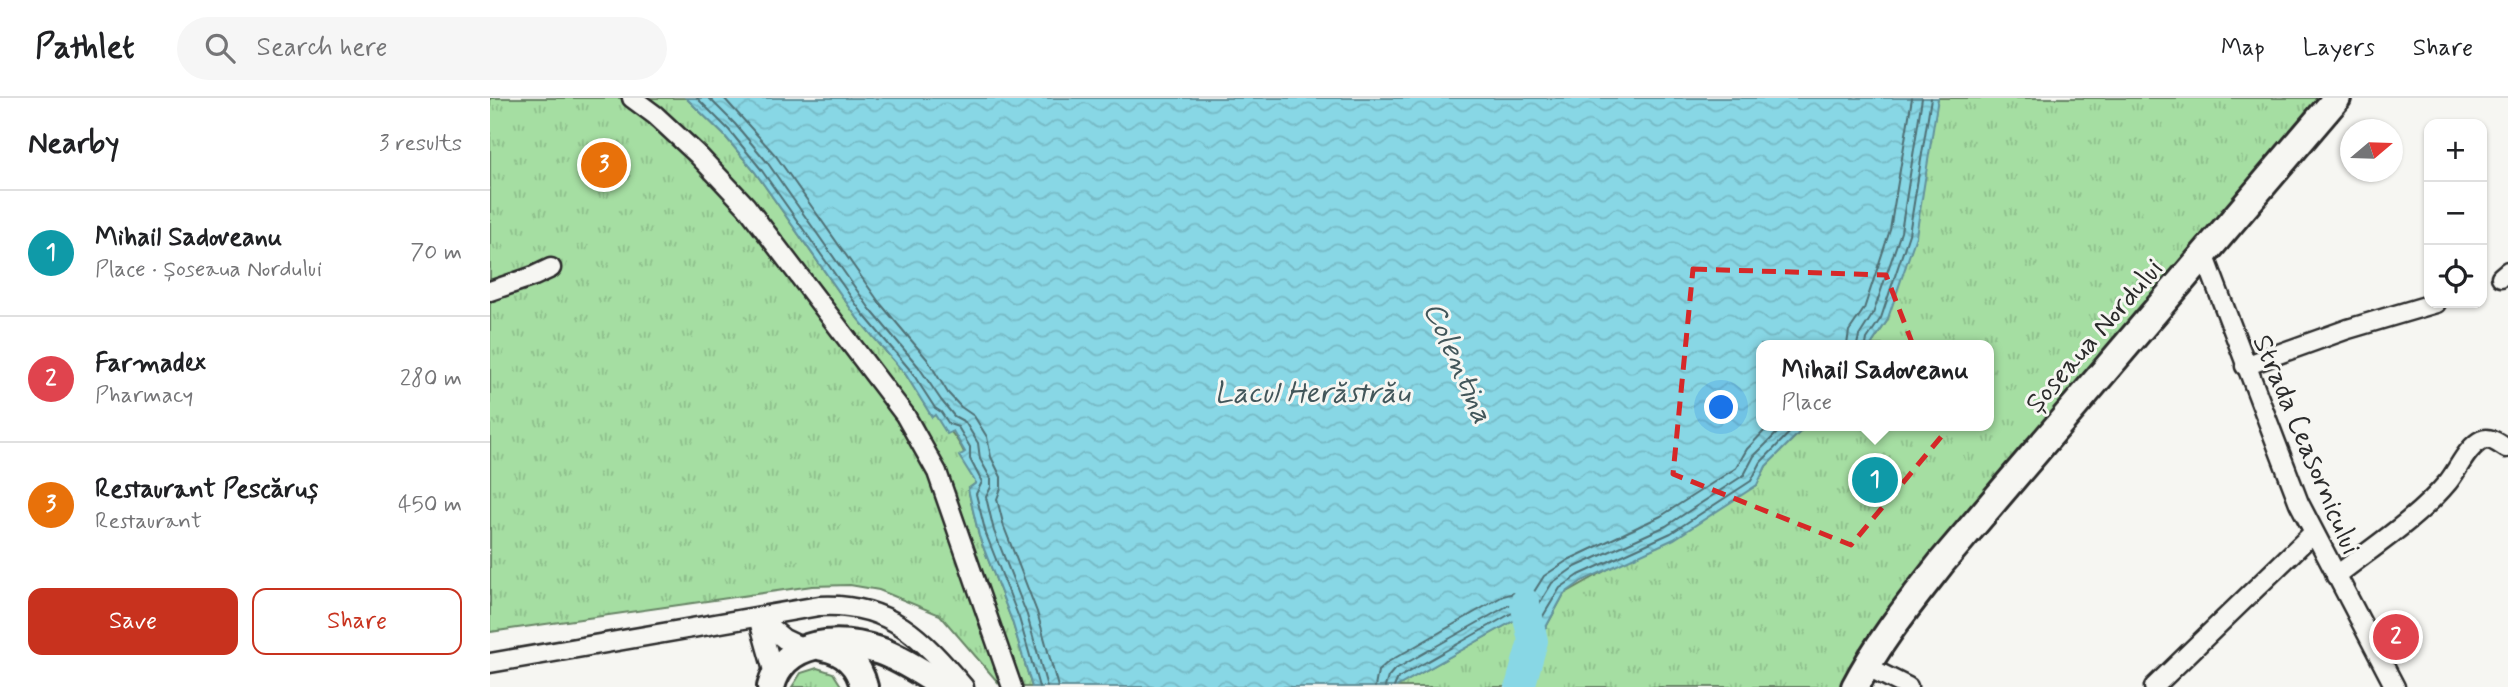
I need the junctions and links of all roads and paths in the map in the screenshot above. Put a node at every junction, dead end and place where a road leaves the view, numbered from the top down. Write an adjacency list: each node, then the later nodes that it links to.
1 (632, 98): 20 (street)
2 (2337, 98): 3 (main road, Șoseaua Nordului)
3 (2204, 254): 7 (street, Strada Ceasornicului); 14 (main road, Șoseaua Nordului)
4 (551, 268): 5 (street)
5 (490, 291)
6 (2424, 307): 7 (street)
7 (2245, 366): 9 (street, Strada Ceasornicului)
8 (2506, 448): 10 (street)
9 (2313, 533): 10 (street, Strada Ceasornicului); 16 (street)
10 (2336, 576): 22 (street, Strada Ceasornicului)
11 (758, 618): 12 (street); 13 (street); 15 (street); 19 (street)
12 (812, 647): 15 (main road); 17 (main road); 18 (main road)
13 (490, 663)
14 (1861, 676): 21 (street)
15 (773, 681)
16 (2156, 686)
17 (864, 687)
18 (947, 687)
19 (964, 687)
20 (1012, 687)
21 (1908, 687)
22 (2395, 687)

